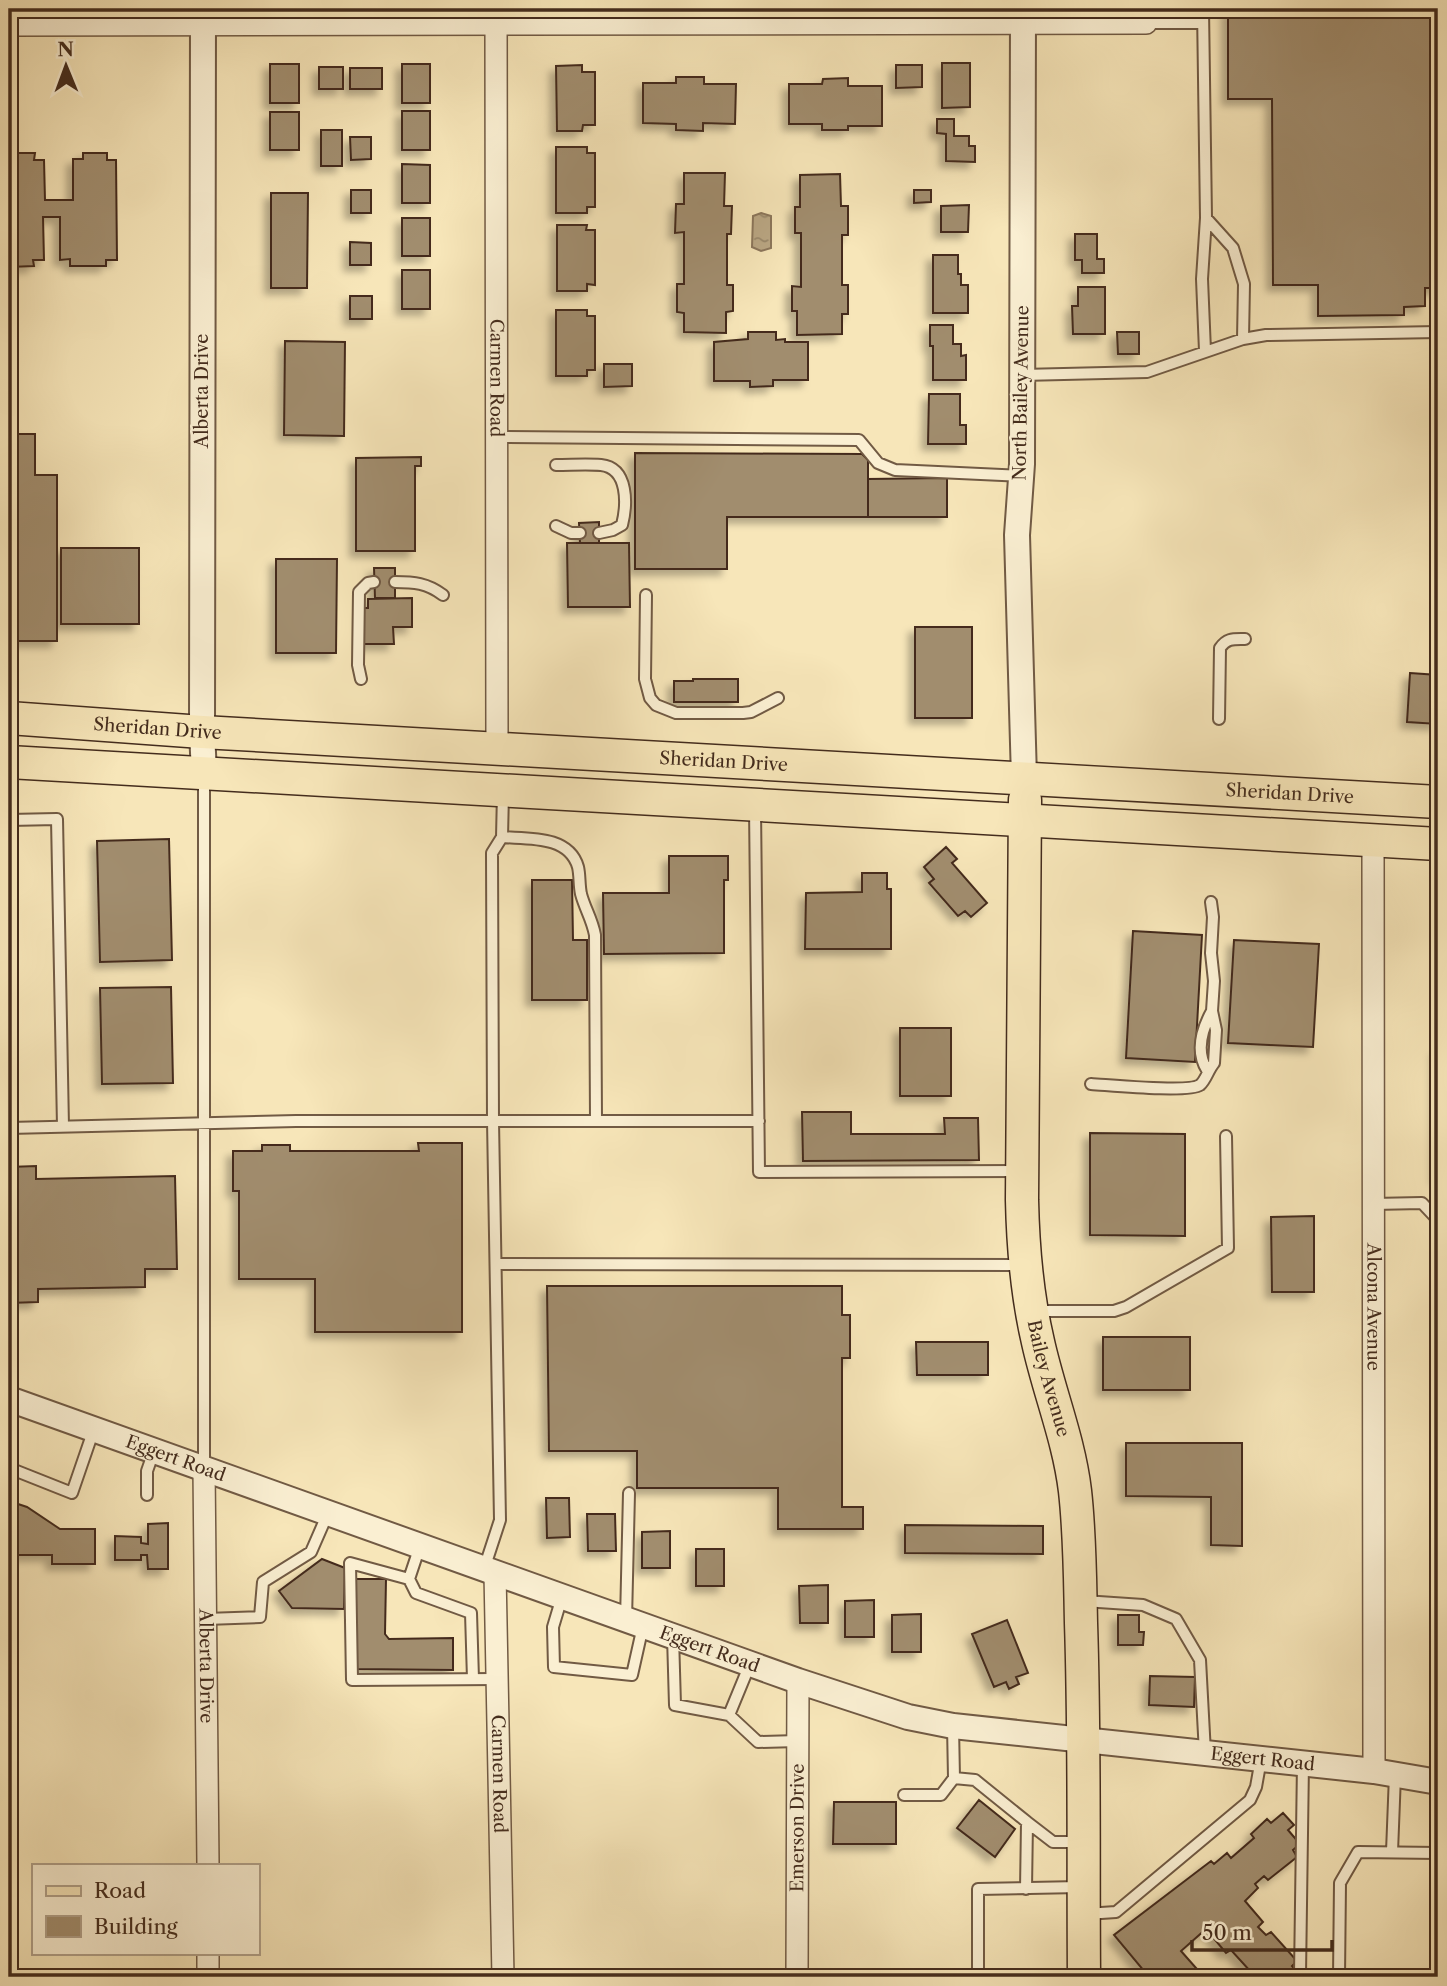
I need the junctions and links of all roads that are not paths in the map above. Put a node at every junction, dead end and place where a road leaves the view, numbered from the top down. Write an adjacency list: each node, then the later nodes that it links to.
1 (1203, 9): 8 (lane)
2 (496, 16): 3 (street); 6 (street); 15 (street, Carmen Road)
3 (617, 16): 4 (street)
4 (764, 16): 5 (street)
5 (1023, 16): 7 (street); 14 (street, North Bailey Avenue)
6 (203, 17): 9 (street); 30 (street, Alberta Drive)
7 (1146, 23): 8 (lane)
8 (1203, 23): 10 (lane)
9 (9, 25)
10 (1206, 218): 12 (lane); 13 (lane)
11 (1438, 332): 12 (lane)
12 (1243, 338): 13 (lane)
13 (1205, 351): 14 (lane)
14 (1022, 375): 17 (street, North Bailey Avenue)
15 (496, 437): 17 (lane); 31 (street, Carmen Road)
16 (556, 465): 20 (lane)
17 (1021, 476): 34 (street, North Bailey Avenue)
18 (556, 526): 19 (lane)
19 (580, 533)
20 (599, 533)
21 (374, 582): 26 (lane)
22 (395, 582): 23 (lane)
23 (443, 595)
24 (646, 596): 27 (lane)
25 (1245, 639): 29 (lane)
26 (361, 679)
27 (778, 698)
28 (9, 718): 30 (main road, Sheridan Drive)
29 (1219, 719)
30 (202, 732): 31 (main road, Sheridan Drive); 33 (street, Alberta Drive)
31 (496, 748): 34 (main road, Sheridan Drive)
32 (9, 762): 33 (main road)
33 (204, 773): 35 (main road); 48 (lane)
34 (1024, 778): 36 (main road, Sheridan Drive); 39 (main road, Bailey Avenue)
35 (503, 790): 37 (main road); 40 (lane)
36 (1438, 802)
37 (755, 805): 39 (main road); 47 (lane)
38 (9, 820): 49 (lane)
39 (1025, 821): 41 (main road); 52 (main road, Bailey Avenue)
40 (502, 837): 45 (lane); 46 (lane)
41 (1373, 841): 42 (main road); 53 (street, Alcona Avenue)
42 (1438, 845)
43 (1211, 902): 44 (lane)
44 (1091, 1084)
45 (494, 1121): 46 (lane); 48 (lane); 55 (lane)
46 (596, 1121): 47 (lane)
47 (759, 1121): 52 (lane)
48 (204, 1122): 49 (lane); 62 (lane)
49 (63, 1126): 50 (lane)
50 (9, 1128)
51 (1226, 1136): 57 (lane)
52 (1022, 1171): 56 (main road, Bailey Avenue)
53 (1373, 1204): 54 (lane); 87 (street, Alcona Avenue)
54 (1438, 1220)
55 (496, 1264): 56 (lane); 67 (lane)
56 (1025, 1265): 57 (main road, Bailey Avenue)
57 (1032, 1311): 70 (main road, Bailey Avenue)
58 (9, 1399): 59 (street, Eggert Road)
59 (94, 1429): 60 (street, Eggert Road); 61 (lane)
60 (154, 1451): 62 (street, Eggert Road); 64 (lane)
61 (9, 1468)
62 (204, 1468): 65 (street, Eggert Road); 71 (street, Alberta Drive)
63 (629, 1493): 72 (lane)
64 (147, 1495)
65 (328, 1513): 66 (street, Eggert Road); 71 (lane)
66 (420, 1546): 67 (street, Eggert Road); 68 (lane)
67 (490, 1571): 69 (street, Eggert Road); 74 (street, Carmen Road)
68 (409, 1579): 73 (lane); 77 (lane)
69 (562, 1597): 72 (street, Eggert Road); 72 (lane)
70 (1080, 1601): 82 (main road, Bailey Avenue); 84 (lane)
71 (206, 1619): 95 (street, Alberta Drive)
72 (635, 1623): 75 (street, Eggert Road)
73 (472, 1635): 74 (lane); 77 (lane)
74 (497, 1636): 78 (street, Carmen Road)
75 (673, 1636): 76 (street, Eggert Road); 80 (lane)
76 (750, 1664): 79 (street, Eggert Road); 80 (lane)
77 (473, 1679): 78 (lane)
78 (498, 1679): 101 (street, Carmen Road)
79 (798, 1681): 81 (street, Eggert Road); 83 (street, Emerson Drive)
80 (729, 1715): 83 (lane)
81 (953, 1726): 82 (street, Eggert Road); 88 (lane)
82 (1084, 1739): 84 (street, Eggert Road); 92 (main road, Bailey Avenue)
83 (798, 1741): 102 (street, Emerson Drive)
84 (1205, 1753): 85 (street, Eggert Road)
85 (1261, 1759): 86 (street, Eggert Road); 97 (lane)
86 (1303, 1763): 87 (street, Eggert Road); 99 (lane)
87 (1384, 1773): 89 (street, Eggert Road); 93 (lane)
88 (954, 1778): 90 (lane); 91 (lane)
89 (1438, 1783)
90 (904, 1795)
91 (1027, 1822): 92 (lane); 96 (lane)
92 (1083, 1842): 97 (main road, Bailey Avenue)
93 (1392, 1852): 94 (lane); 105 (lane)
94 (1438, 1853)
95 (208, 1864)
96 (1026, 1889): 97 (lane); 103 (lane)
97 (1083, 1901): 104 (main road, Bailey Avenue)
98 (208, 1954): 100 (street)
99 (1300, 1975)
100 (208, 1977)
101 (503, 1977)
102 (797, 1977)
103 (978, 1977)
104 (1084, 1977)
105 (1339, 1977)

